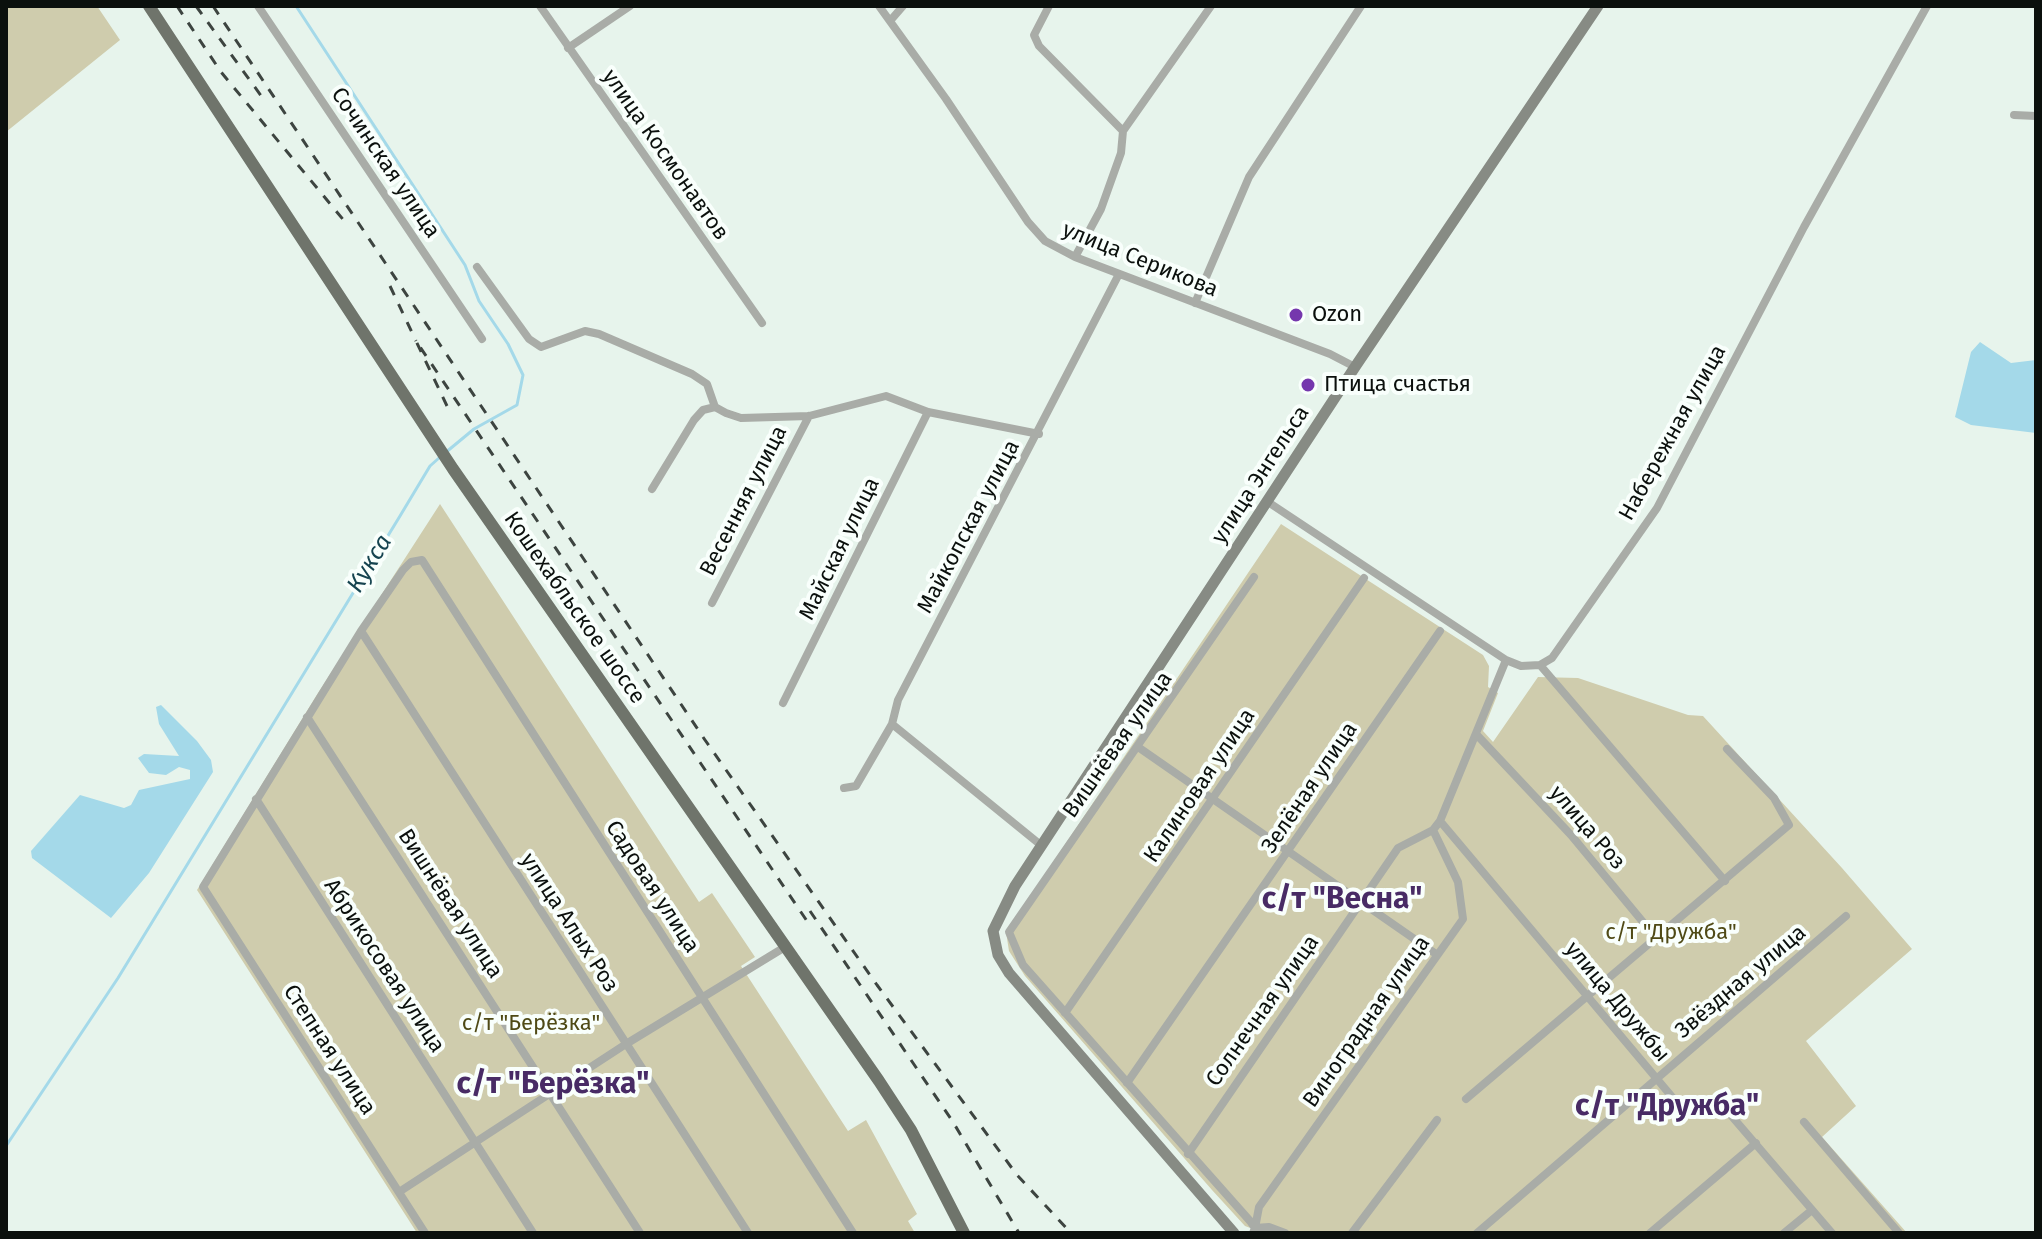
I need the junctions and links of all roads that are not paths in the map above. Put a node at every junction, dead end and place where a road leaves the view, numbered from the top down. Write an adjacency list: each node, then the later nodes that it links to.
1 (149, 6): 54 (main road, Кошехабльское шоссе)
2 (258, 6): 22 (street, Сочинская улица)
3 (540, 6): 13 (street, улица Космонавтов)
4 (630, 6): 13 (street)
5 (879, 6): 12 (street, улица Серикова)
6 (903, 6): 12 (street)
7 (1049, 6): 16 (street)
8 (1211, 6): 16 (street)
9 (1361, 6): 20 (street)
10 (1598, 6): 23 (street, улица Энгельса)
11 (1927, 6): 36 (street, Набережная улица)
12 (890, 21): 17 (street, улица Серикова)
13 (568, 48): 21 (street, улица Космонавтов)
14 (2014, 115): 15 (street)
15 (2036, 116)
16 (1123, 131): 17 (street)
17 (1075, 257): 19 (street, улица Серикова)
18 (477, 267): 24 (street)
19 (1119, 274): 20 (street, улица Серикова); 27 (street, Майкопская улица)
20 (1195, 303): 23 (street, улица Серикова)
21 (762, 323)
22 (482, 339)
23 (1355, 367): 29 (street, улица Энгельса)
24 (715, 407): 26 (street); 28 (street)
25 (928, 412): 26 (street); 27 (street); 37 (street, Майская улица)
26 (809, 416): 32 (street, Весенняя улица)
27 (1039, 434): 39 (street, Майкопская улица)
28 (652, 489)
29 (1268, 502): 35 (street); 48 (street, улица Энгельса)
30 (1254, 577): 41 (street, Вишнёвая улица)
31 (1364, 578): 45 (street, Калиновая улица)
32 (712, 603)
33 (361, 631): 38 (street); 56 (street, Садовая улица); 59 (street, улица Алых Роз)
34 (1440, 631): 49 (street, Зелёная улица)
35 (1506, 660): 36 (street); 40 (street, Солнечная улица)
36 (1540, 665): 50 (street)
37 (783, 703)
38 (307, 717): 44 (street); 62 (street, Вишнёвая улица)
39 (892, 724): 43 (street, Майкопская улица); 48 (street)
40 (1476, 734): 46 (street, Солнечная улица); 53 (street, улица Роз)
41 (1138, 747): 45 (street); 58 (street, Вишнёвая улица)
42 (1727, 749): 50 (street)
43 (844, 788)
44 (256, 799): 66 (street, Абрикосовая улица); 69 (street, Степная улица)
45 (1212, 799): 49 (street); 58 (street, Калиновая улица)
46 (1440, 821): 47 (street, Солнечная улица); 57 (street, улица Дружбы)
47 (1433, 830): 51 (street, Солнечная улица); 55 (street, Виноградная улица)
48 (1042, 846): 78 (street, улица Энгельса)
49 (1289, 853): 51 (street); 61 (street, Зелёная улица)
50 (1725, 881): 53 (street)
51 (1361, 901): 55 (street); 68 (street, Солнечная улица)
52 (1846, 916): 60 (street, Звёздная улица)
53 (1657, 939): 57 (street)
54 (785, 947): 56 (street); 77 (main road, Кошехабльское шоссе)
55 (1436, 954): 71 (street, Виноградная улица)
56 (701, 997): 59 (street); 76 (street, Садовая улица)
57 (1589, 997): 60 (street, улица Дружбы); 63 (street)
58 (1065, 1013): 61 (street)
59 (626, 1044): 62 (street); 75 (street, улица Алых Роз)
60 (1657, 1077): 67 (street, улица Дружбы); 81 (street, Звёздная улица)
61 (1127, 1083): 68 (street)
62 (550, 1092): 66 (street); 74 (street, Вишнёвая улица)
63 (1466, 1099)
64 (1437, 1120): 80 (street)
65 (1804, 1122): 85 (street)
66 (474, 1141): 69 (street); 73 (street, Абрикосовая улица)
67 (1756, 1143): 70 (street, улица Дружбы); 82 (street)
68 (1188, 1154): 71 (street)
69 (399, 1192): 72 (street, Степная улица)
70 (1812, 1210): 83 (street); 84 (street, улица Дружбы)
71 (1254, 1230): 79 (street)
72 (425, 1233)
73 (533, 1233)
74 (640, 1233)
75 (748, 1233)
76 (853, 1233)
77 (964, 1233)
78 (1234, 1233)
79 (1285, 1233)
80 (1352, 1233)
81 (1477, 1233)
82 (1650, 1233)
83 (1784, 1233)
84 (1832, 1233)
85 (1899, 1233)

